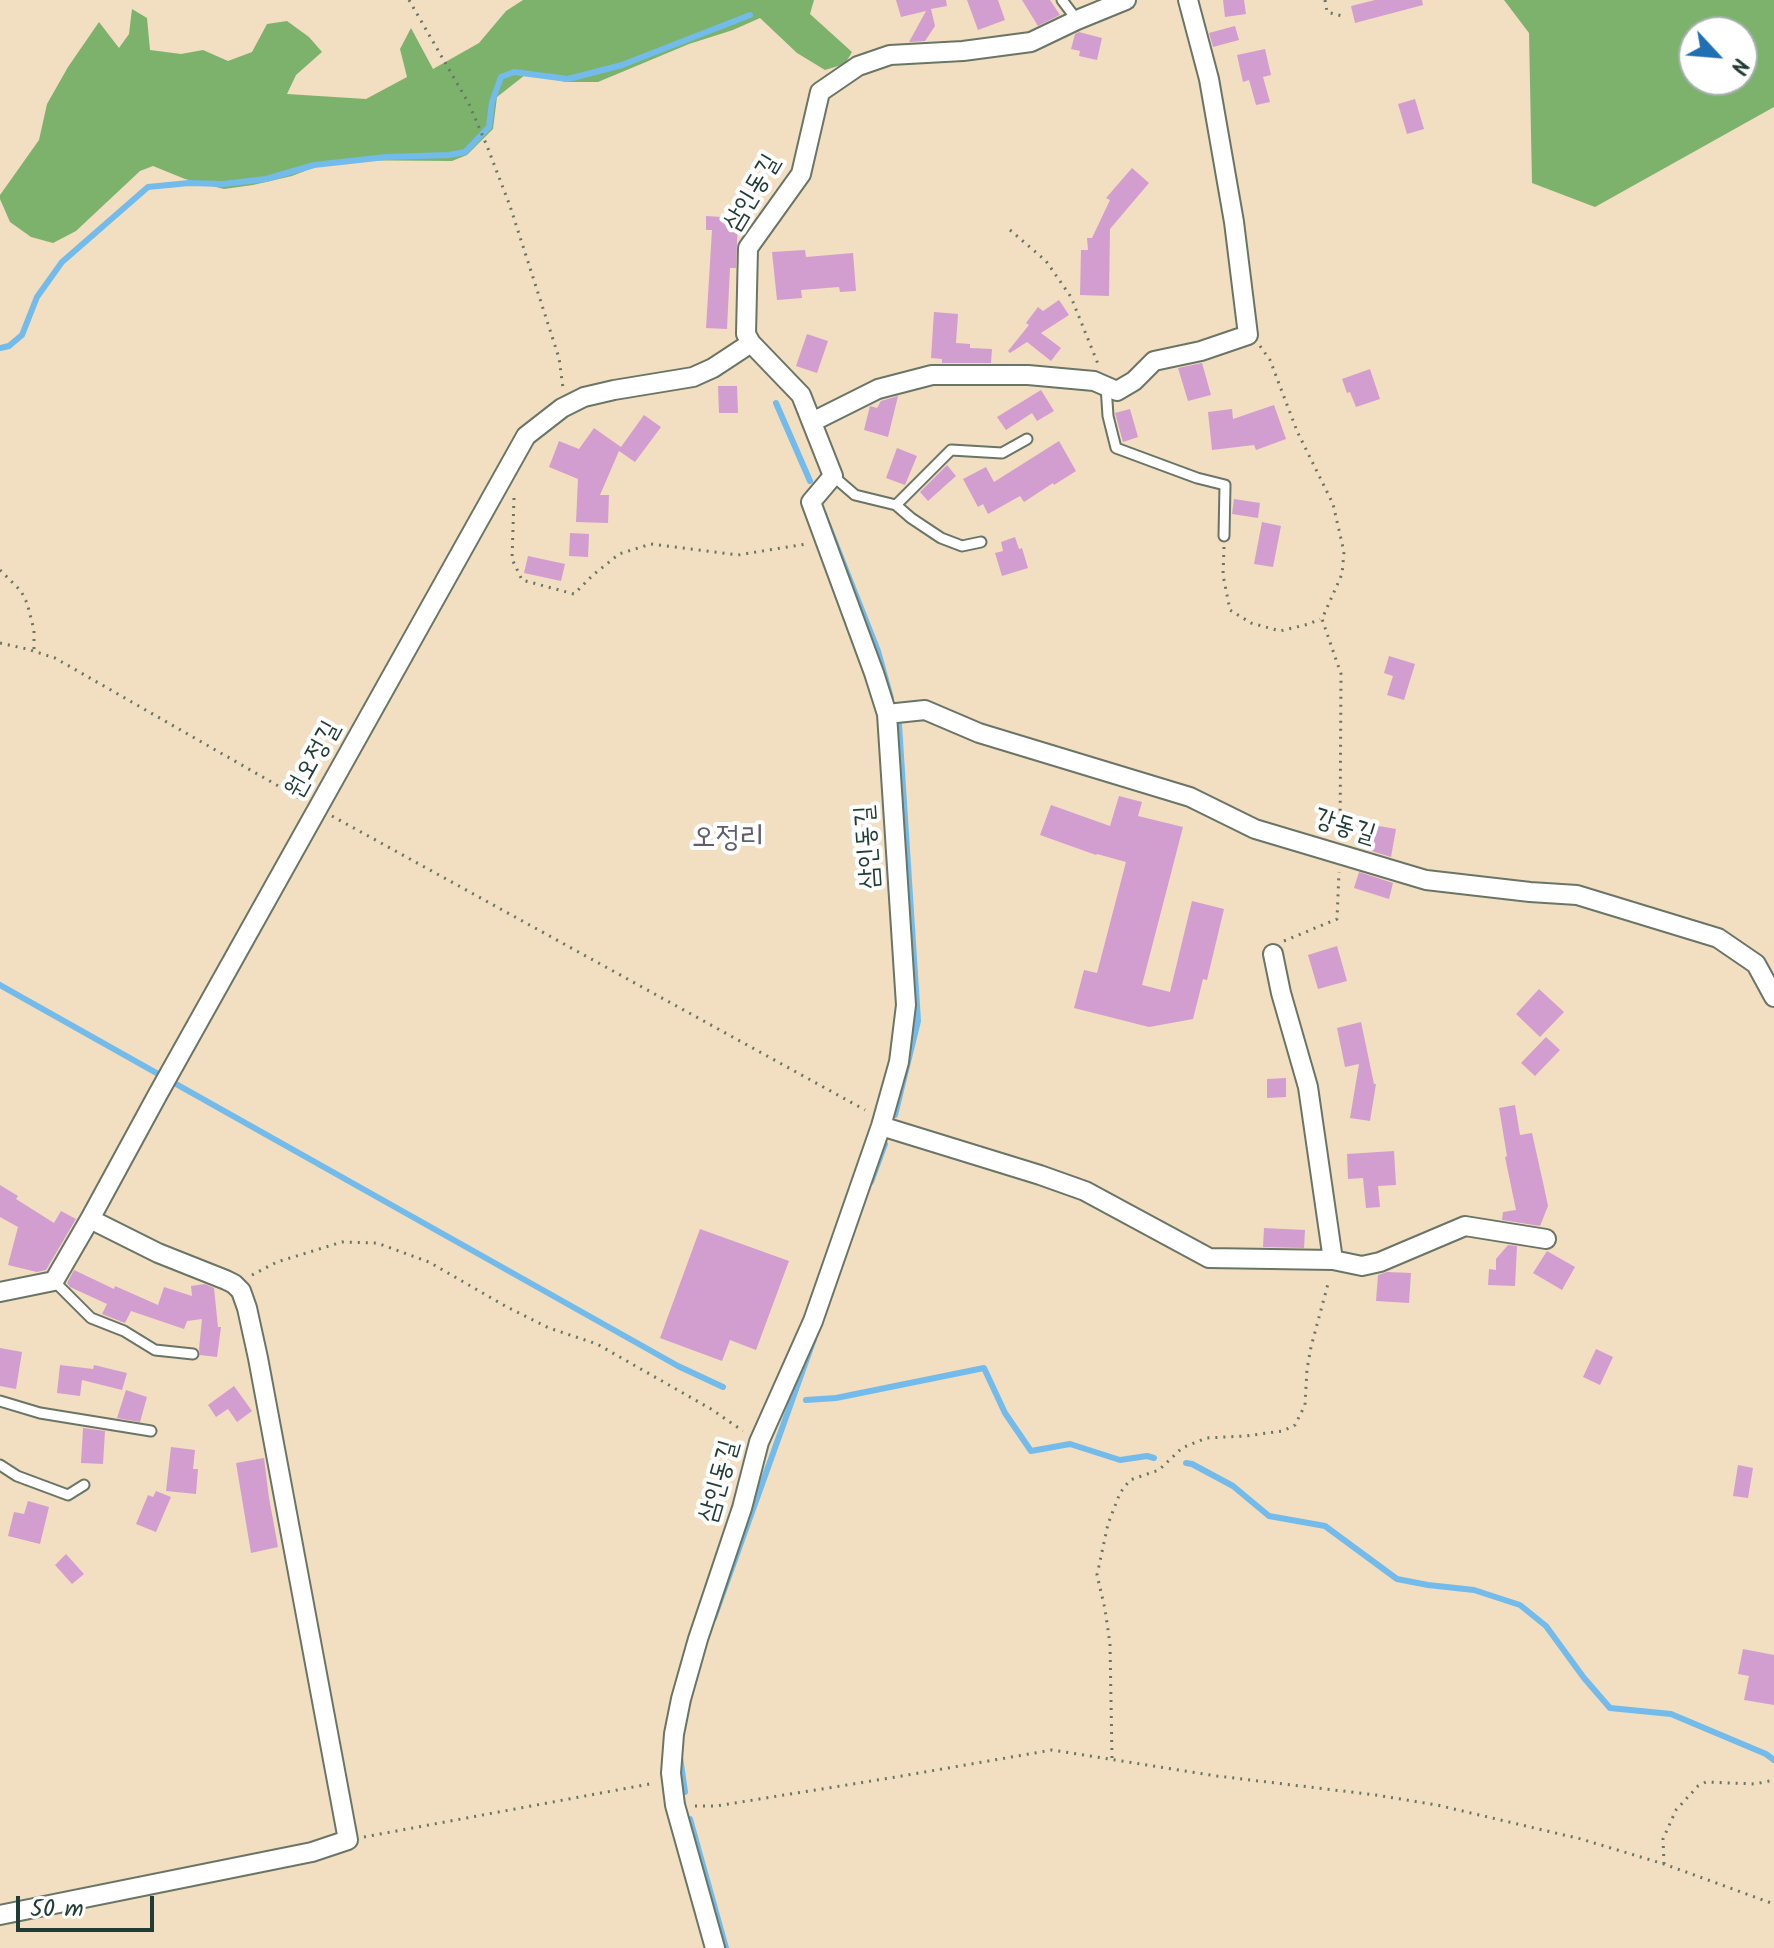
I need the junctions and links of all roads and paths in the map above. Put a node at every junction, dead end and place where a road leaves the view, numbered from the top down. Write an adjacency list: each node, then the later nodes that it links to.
1 (409, 0): 12 (path)
2 (1062, 0): 7 (lane)
3 (1126, 0): 7 (street, 삼인동길)
4 (1188, 0): 9 (street)
5 (1325, 0): 6 (path)
6 (1342, 16)
7 (1077, 20): 10 (street, 삼인동길)
8 (1010, 230): 11 (path)
9 (1248, 330): 11 (street); 22 (path)
10 (751, 343): 12 (street, 원오정길); 13 (street)
11 (1106, 386): 13 (street); 18 (lane)
12 (562, 408): 26 (street, 원오정길)
13 (812, 422): 15 (street)
14 (1027, 439): 17 (lane)
15 (833, 476): 17 (lane); 19 (street, 삼인동길)
16 (514, 494): 19 (path)
17 (896, 505): 20 (lane)
18 (1224, 536): 22 (path)
19 (825, 541): 25 (street, 삼인동길)
20 (981, 542)
21 (0, 570): 24 (path)
22 (1322, 619): 27 (path)
23 (0, 643): 24 (path)
24 (34, 651): 26 (path)
25 (887, 714): 27 (street, 강동길); 30 (street, 삼인동길)
26 (318, 809): 30 (path); 31 (street, 원오정길)
27 (1340, 855): 28 (path); 29 (street, 강동길)
28 (1273, 954): 33 (street)
29 (1774, 997)
30 (882, 1123): 33 (street); 40 (street, 삼인동길)
31 (90, 1219): 34 (street, 원오정길); 35 (street)
32 (1546, 1239): 33 (street)
33 (1333, 1260): 43 (path)
34 (54, 1281): 36 (street); 37 (lane)
35 (234, 1284): 40 (path); 47 (street)
36 (0, 1292)
37 (193, 1354)
38 (0, 1401): 39 (lane)
39 (151, 1431)
40 (759, 1442): 44 (street, 삼인동길)
41 (0, 1465): 42 (lane)
42 (84, 1485)
43 (1112, 1759): 46 (path); 48 (path)
44 (672, 1779): 46 (street, 삼인동길); 47 (path)
45 (1774, 1780): 48 (path)
46 (675, 1805): 51 (street, 삼인동길)
47 (348, 1840): 50 (street)
48 (1664, 1864): 49 (path)
49 (1774, 1904)
50 (0, 1915)
51 (715, 1948)

